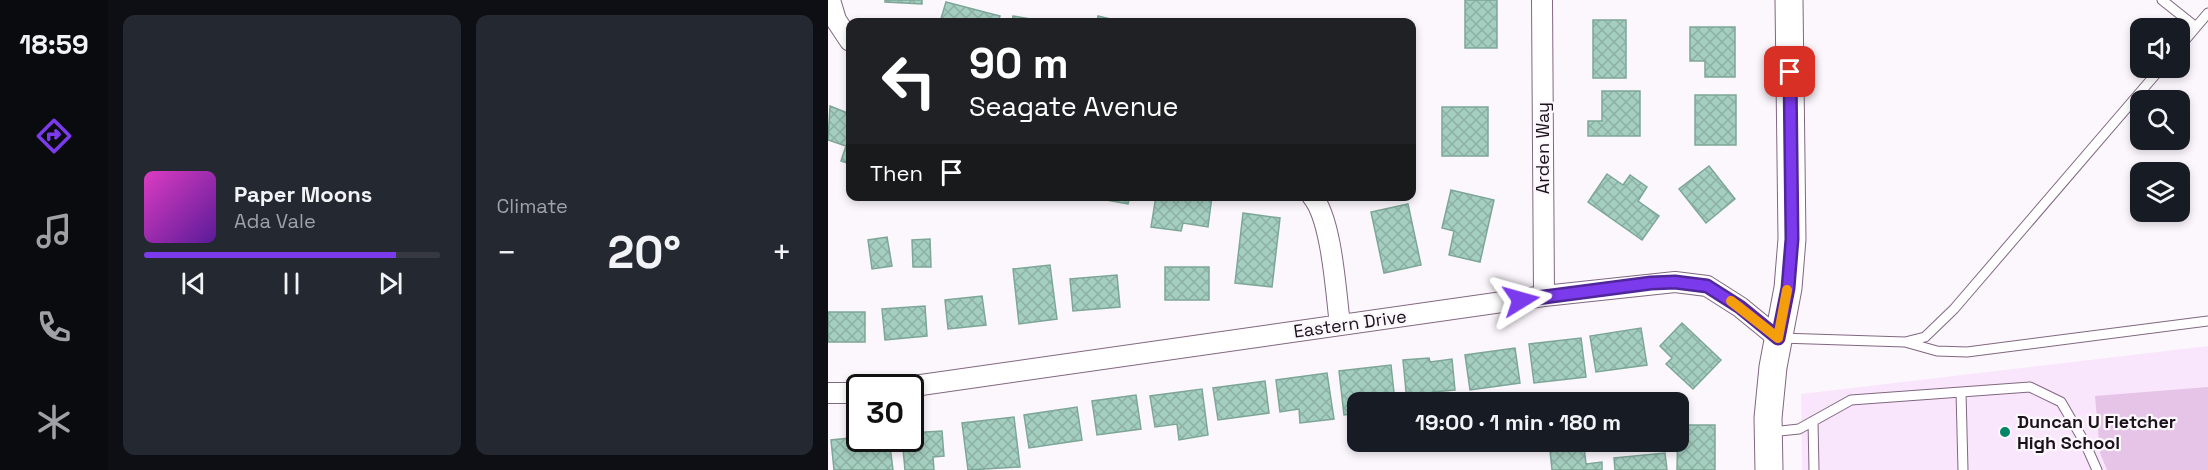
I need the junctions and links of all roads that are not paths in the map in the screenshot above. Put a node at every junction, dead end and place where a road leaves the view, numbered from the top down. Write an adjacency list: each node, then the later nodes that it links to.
1 (830, 0): 8 (street)
2 (1542, 0): 11 (street, Arden Way)
3 (1789, 0): 14 (street)
4 (2162, 0): 6 (lane)
5 (2208, 13): 6 (lane)
6 (2196, 27): 7 (lane)
7 (2190, 34)
8 (846, 35)
9 (2152, 78): 15 (lane)
10 (1316, 201): 13 (street)
11 (1544, 296): 13 (street, Eastern Drive); 14 (street, Eastern Drive)
12 (2208, 321): 15 (lane)
13 (1340, 325): 16 (street, Eastern Drive)
14 (1778, 338): 15 (lane); 21 (street)
15 (1905, 342)
16 (924, 385)
17 (1961, 392): 20 (lane); 24 (lane); 25 (lane)
18 (828, 393): 19 (street)
19 (846, 393)
20 (1813, 421): 21 (lane); 23 (lane)
21 (1768, 432): 22 (street)
22 (1769, 470)
23 (1814, 470)
24 (1964, 470)
25 (2097, 470)

